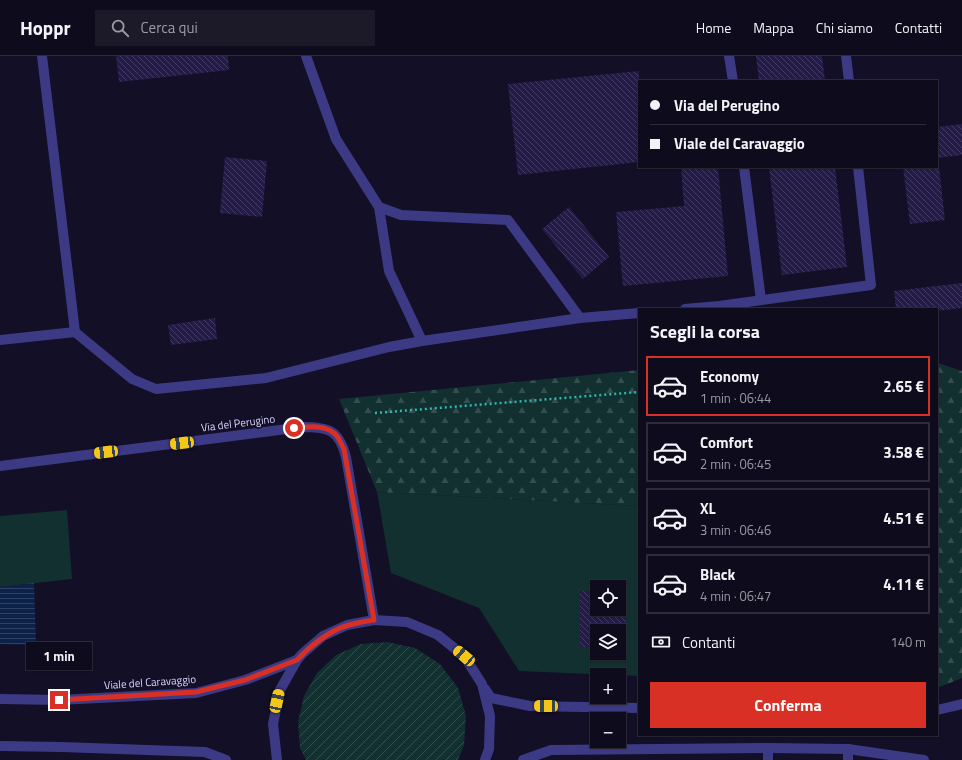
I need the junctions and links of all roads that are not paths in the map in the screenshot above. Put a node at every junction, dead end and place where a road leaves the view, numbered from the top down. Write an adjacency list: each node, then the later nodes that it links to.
1 (42, 56): 14 (street)
2 (306, 56): 9 (street)
3 (730, 56): 5 (street)
4 (846, 56): 6 (street)
5 (733, 80)
6 (849, 80)
7 (744, 168): 10 (street)
8 (858, 168): 10 (street)
9 (379, 207): 13 (street); 16 (street)
10 (762, 300): 11 (street)
11 (696, 308)
12 (638, 313): 13 (street)
13 (580, 318): 16 (street)
14 (75, 332): 15 (street); 16 (street)
15 (0, 340)
16 (422, 341)
17 (0, 466): 18 (street, Via del Perugino)
18 (374, 620): 19 (street); 20 (street)
19 (297, 660): 21 (street, Viale del Caravaggio); 29 (street)
20 (482, 684): 23 (street); 30 (street)
21 (0, 699)
22 (962, 704): 24 (street)
23 (638, 708)
24 (938, 710)
25 (0, 746): 28 (street)
26 (768, 748): 27 (street); 31 (street); 32 (street)
27 (848, 749): 33 (street); 34 (street)
28 (226, 760)
29 (277, 760)
30 (485, 760)
31 (523, 760)
32 (768, 760)
33 (848, 760)
34 (924, 760)

